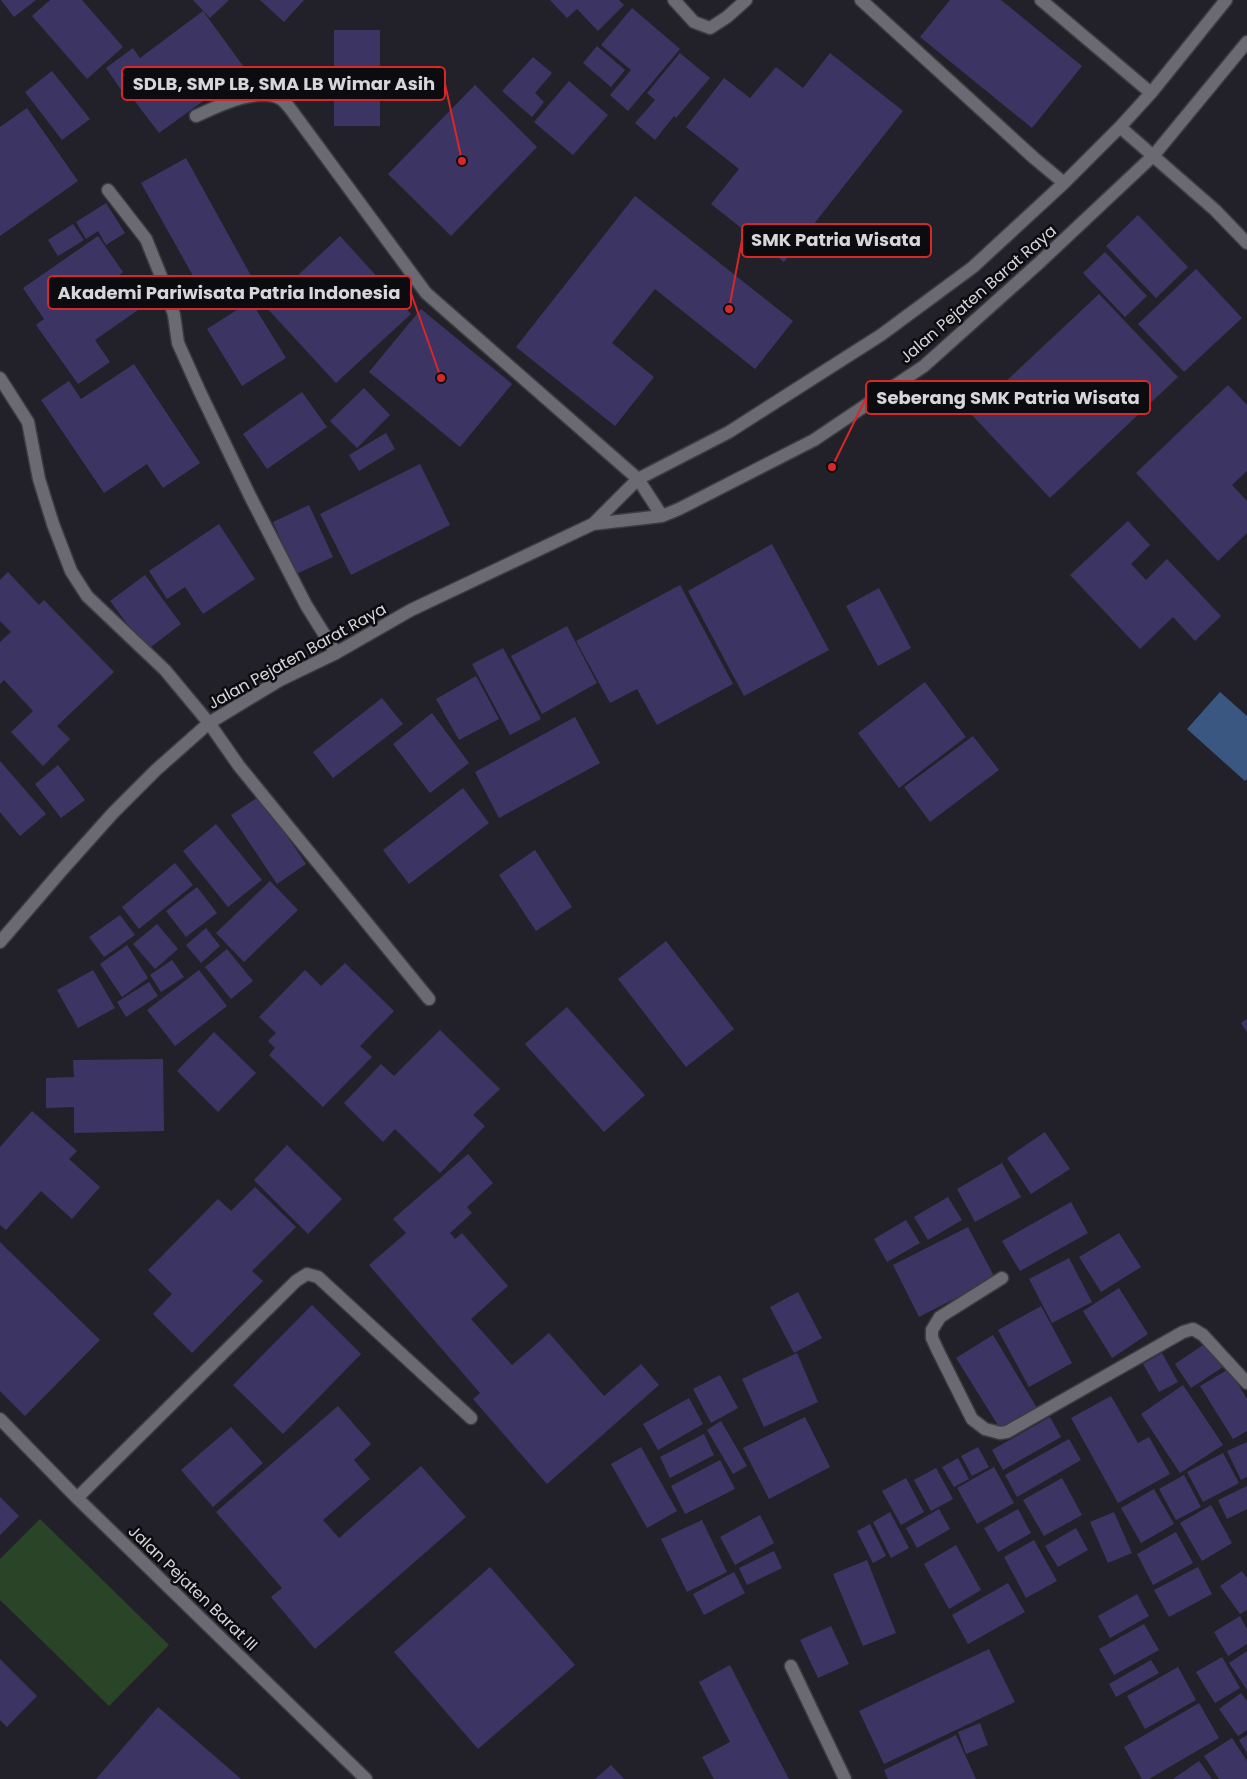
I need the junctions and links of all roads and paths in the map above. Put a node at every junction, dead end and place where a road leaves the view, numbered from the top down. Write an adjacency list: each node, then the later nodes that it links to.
1 (674, 0): 2 (street)
2 (746, 0)
3 (861, 0): 11 (street)
4 (1041, 0): 7 (street)
5 (1226, 0): 7 (street, Jalan Pejaten Barat Raya)
6 (1247, 42): 10 (street, Jalan Pejaten Barat Raya)
7 (1151, 92): 9 (street, Jalan Pejaten Barat Raya)
8 (196, 116): 15 (street)
9 (1120, 127): 10 (street); 11 (street, Jalan Pejaten Barat Raya)
10 (1154, 155): 13 (street); 16 (street, Jalan Pejaten Barat Raya)
11 (1064, 183): 15 (street, Jalan Pejaten Barat Raya)
12 (108, 190): 18 (street)
13 (1247, 243)
14 (0, 378): 19 (street)
15 (638, 479): 16 (street); 17 (street, Jalan Pejaten Barat Raya)
16 (662, 516): 17 (street, Jalan Pejaten Barat Raya)
17 (592, 524): 18 (street, Jalan Pejaten Barat Raya)
18 (336, 653): 19 (street, Jalan Pejaten Barat Raya)
19 (209, 723): 20 (street, Jalan Pejaten Barat Raya); 21 (street)
20 (0, 942)
21 (429, 999)
22 (1002, 1278): 23 (street)
23 (1247, 1383)
24 (471, 1418): 26 (street)
25 (0, 1419): 26 (street, Jalan Pejaten Barat III)
26 (77, 1498): 28 (street, Jalan Pejaten Barat III)
27 (791, 1666): 29 (street)
28 (366, 1779)
29 (845, 1779)

